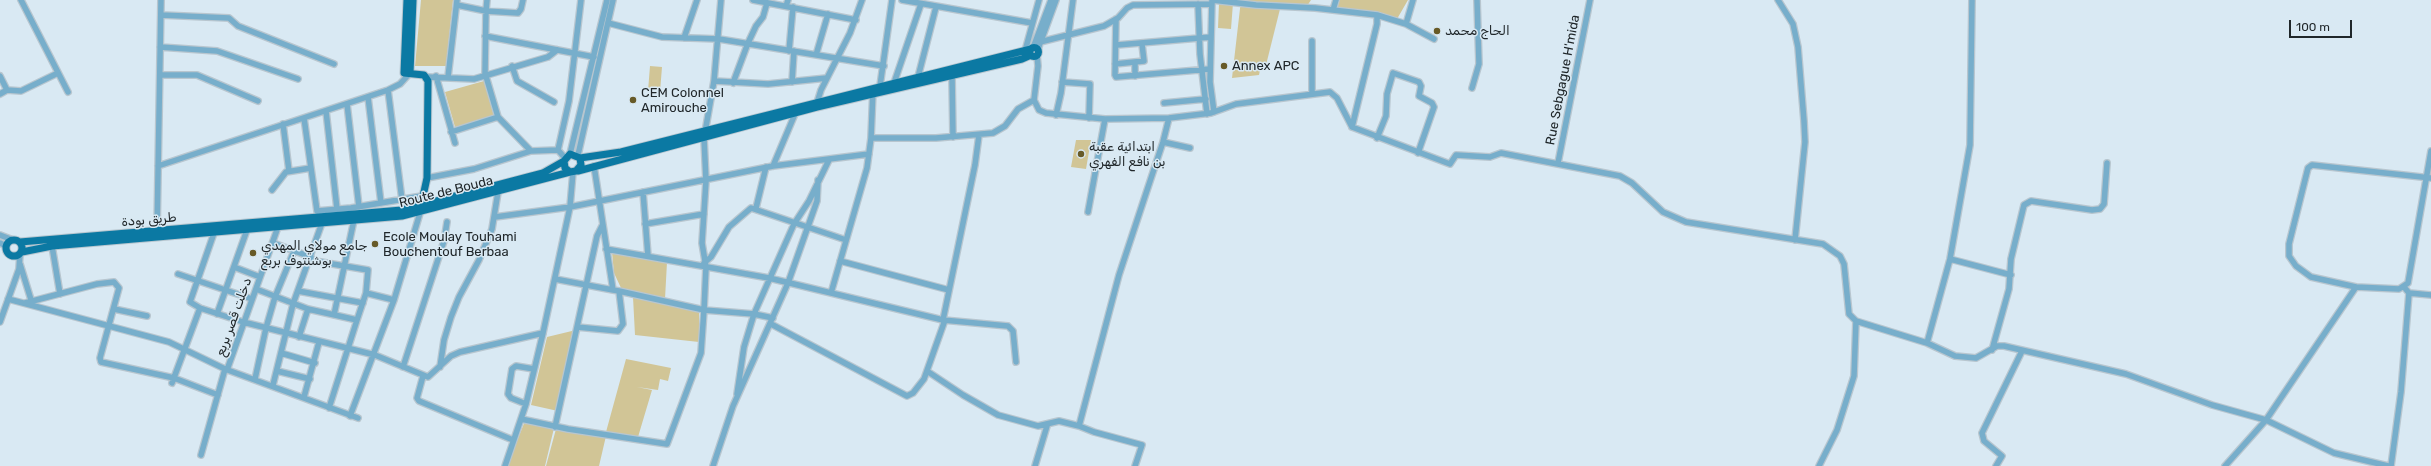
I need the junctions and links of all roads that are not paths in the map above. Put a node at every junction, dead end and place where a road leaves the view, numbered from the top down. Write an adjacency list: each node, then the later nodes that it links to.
1 (21, 0): 72 (street)
2 (161, 0): 39 (street)
3 (407, 0): 73 (main road)
4 (413, 0): 73 (main road)
5 (487, 0): 37 (street)
6 (523, 0): 37 (street)
7 (581, 0): 61 (street)
8 (607, 0): 63 (street)
9 (614, 0): 43 (street)
10 (697, 0): 49 (street)
11 (721, 0): 51 (street)
12 (753, 0): 30 (street)
13 (788, 0): 34 (street)
14 (862, 0): 42 (street)
15 (892, 0): 69 (street)
16 (902, 0): 32 (street)
17 (1039, 0): 44 (street)
18 (1051, 0): 59 (street)
19 (1056, 0): 59 (street)
20 (1073, 0): 47 (street)
21 (1336, 0): 36 (street)
22 (1413, 0): 45 (street)
23 (1477, 0): 90 (street)
24 (1590, 0): 134 (street, Rue Sebgague H'mida)
25 (1778, 0): 176 (street)
26 (1972, 0): 186 (street)
27 (1212, 1): 33 (street); 36 (street); 48 (street)
28 (1184, 2): 33 (street); 41 (street)
29 (457, 3): 37 (street); 81 (street)
30 (767, 3): 34 (street); 54 (street)
31 (928, 3): 32 (street); 35 (street)
32 (921, 4): 89 (street)
33 (1198, 4): 50 (street)
34 (789, 7): 38 (street); 60 (street)
35 (936, 7): 44 (street); 82 (street)
36 (1333, 10): 40 (street)
37 (486, 11): 46 (street)
38 (828, 14): 42 (street); 62 (street)
39 (161, 15): 57 (street); 66 (street)
40 (1376, 15): 45 (street); 116 (street)
41 (1116, 19): 47 (street); 56 (street)
42 (856, 20): 64 (street)
43 (608, 23): 49 (street); 131 (street)
44 (1032, 23): 59 (street)
45 (1406, 24): 52 (street)
46 (485, 36): 58 (street); 74 (street)
47 (1068, 36): 59 (street); 87 (street)
48 (1211, 37): 50 (street); 70 (street)
49 (684, 38): 51 (street)
50 (1199, 38): 55 (street); 71 (street)
51 (719, 39): 54 (street); 85 (street)
52 (1434, 39)
53 (1312, 41): 96 (street)
54 (748, 43): 60 (street); 88 (street)
55 (1142, 44): 56 (street); 65 (street)
56 (1117, 45): 67 (street)
57 (160, 47): 75 (street); 84 (street)
58 (557, 50): 61 (street); 68 (street)
59 (1034, 50): 78 (main road); 82 (main road); 100 (street)
60 (791, 51): 62 (street); 86 (street)
61 (576, 54): 63 (street); 126 (street)
62 (816, 56): 64 (street)
63 (594, 57): 132 (street)
64 (837, 59): 69 (street); 83 (street)
65 (1135, 62): 67 (street); 79 (street)
66 (334, 64)
67 (1115, 64): 79 (street)
68 (512, 66): 74 (street); 101 (street)
69 (884, 66): 91 (street)
70 (1210, 69): 71 (street); 106 (street)
71 (1202, 70): 79 (street); 98 (street)
72 (58, 73): 92 (street); 94 (street)
73 (407, 73): 80 (main road); 93 (street)
74 (485, 74): 81 (street); 110 (street)
75 (160, 75): 99 (street); 136 (street)
76 (0, 76): 92 (street)
77 (436, 76): 80 (street); 81 (street); 117 (street)
78 (952, 76): 91 (main road); 120 (street)
79 (1135, 76)
80 (427, 77): 143 (main road)
81 (448, 77)
82 (918, 77): 89 (main road)
83 (827, 78): 86 (street); 104 (street)
84 (298, 79)
85 (714, 81): 88 (street); 118 (street)
86 (792, 82): 88 (street)
87 (1062, 82): 109 (street); 112 (street)
88 (733, 83)
89 (894, 83): 91 (main road)
90 (1472, 88)
91 (875, 89): 104 (main road); 121 (street)
92 (7, 90): 95 (street)
93 (388, 90): 97 (street); 151 (street)
94 (68, 92)
95 (0, 94)
96 (1312, 94): 106 (street); 116 (street)
97 (368, 97): 103 (street); 153 (street)
98 (1206, 99): 102 (street); 108 (street)
99 (258, 100)
100 (1034, 100): 109 (street); 119 (street)
101 (554, 102)
102 (1164, 103)
103 (347, 104): 105 (street); 154 (street)
104 (816, 104): 107 (main road); 118 (main road)
105 (326, 111): 111 (street); 157 (street)
106 (1214, 112): 108 (street)
107 (795, 114): 118 (main road); 138 (street)
108 (1207, 114): 113 (street)
109 (1056, 115): 112 (street)
110 (498, 117): 117 (street); 128 (street)
111 (304, 118): 115 (street); 139 (street)
112 (1089, 118): 114 (street)
113 (1169, 118): 114 (street); 123 (street)
114 (1106, 119): 159 (street)
115 (283, 124): 136 (street); 141 (street)
116 (1352, 127): 122 (street)
117 (452, 132): 124 (street)
118 (705, 134): 131 (main road); 137 (main road, Route de Bouda); 146 (street)
119 (979, 135): 120 (street); 204 (street)
120 (953, 137): 121 (street)
121 (871, 138): 130 (street)
122 (1377, 138): 129 (street); 129 (street)
123 (1163, 142): 125 (street); 271 (street)
124 (455, 143)
125 (1190, 148)
126 (558, 150): 128 (street); 132 (street)
127 (2431, 150): 144 (street)
128 (531, 151): 143 (street)
129 (1418, 153): 134 (street)
130 (869, 154): 133 (street); 175 (street)
131 (579, 156): 132 (main road); 142 (main road)
132 (566, 158): 142 (main road); 158 (main road, Route de Bouda)
133 (829, 160): 138 (street); 145 (street)
134 (1558, 163): 176 (street)
135 (2107, 164): 193 (street)
136 (158, 166): 171 (street)
137 (594, 166): 142 (main road, Route de Bouda); 152 (street)
138 (773, 166): 140 (street)
139 (311, 168): 141 (street); 157 (street)
140 (766, 168): 146 (street); 156 (street)
141 (289, 171): 147 (street)
142 (573, 172): 148 (main road, Route de Bouda); 155 (street)
143 (427, 178): 150 (main road)
144 (2429, 178): 200 (street); 201 (street)
145 (818, 180): 167 (street); 169 (street)
146 (706, 181): 149 (street); 160 (street)
147 (272, 190)
148 (498, 192): 158 (main road, Route de Bouda); 161 (street)
149 (643, 192): 152 (street); 166 (street)
150 (422, 196): 151 (street); 158 (main road)
151 (402, 200): 153 (street)
152 (599, 202): 155 (street); 168 (street)
153 (381, 203): 154 (street)
154 (359, 207): 157 (street)
155 (570, 207): 161 (street); 196 (street)
156 (756, 208): 167 (street); 190 (street)
157 (337, 209)
158 (420, 210): 162 (main road, Route de Bouda); 165 (main road, Route de Bouda); 216 (street)
159 (1088, 212)
160 (704, 214): 166 (street); 190 (street)
161 (495, 217): 251 (street)
162 (354, 220): 164 (main road, Route de Bouda); 189 (street)
163 (447, 222): 250 (street)
164 (322, 223): 165 (main road, Route de Bouda); 185 (street)
165 (279, 224): 170 (main road, طريق بودة); 171 (main road, طريق بودة); 178 (street, دخلت قصر بربع)
166 (645, 224): 184 (street)
167 (794, 224): 169 (street); 195 (street)
168 (602, 226): 181 (street); 199 (street)
169 (808, 228): 175 (street); 198 (street)
170 (247, 230): 172 (main road, طريق بودة); 191 (street)
171 (157, 232): 174 (main road, طريق بودة)
172 (214, 232): 174 (main road, طريق بودة); 197 (street)
173 (0, 235): 177 (street)
174 (115, 238): 177 (main road, طريق بودة); 179 (main road, طريق بودة)
175 (846, 240): 187 (street)
176 (1795, 240): 231 (street)
177 (17, 241): 180 (main road); 183 (main road)
178 (273, 243): 182 (street); 194 (street, دخلت قصر بربع)
179 (52, 246): 183 (main road, طريق بودة); 210 (street)
180 (3, 249): 183 (main road, طريق بودة)
181 (606, 249): 184 (street); 206 (street)
182 (294, 251): 185 (street); 212 (street)
183 (21, 253): 188 (street)
184 (648, 256): 190 (street)
185 (310, 259): 189 (street); 205 (street)
186 (1950, 259): 193 (street); 241 (street)
187 (840, 261): 204 (street); 208 (street)
188 (20, 264): 214 (street); 217 (street)
189 (344, 264): 207 (street); 213 (street)
190 (705, 265): 195 (street); 223 (street)
191 (234, 267): 194 (street); 203 (street)
192 (178, 274): 197 (street)
193 (2011, 275): 244 (street)
194 (260, 277): 202 (street, دخلت قصر بربع)
195 (769, 278): 198 (street); 225 (street)
196 (555, 279): 199 (street); 237 (street)
197 (198, 281): 203 (street); 220 (street)
198 (788, 283): 208 (street); 230 (street)
199 (586, 286): 206 (street); 235 (street)
200 (2356, 287): 201 (street); 269 (street)
201 (2404, 287): 209 (street)
202 (256, 289): 212 (street); 215 (street, دخلت قصر بربع)
203 (226, 290): 215 (street); 224 (street)
204 (949, 290): 229 (street)
205 (298, 291): 213 (street); 219 (street)
206 (616, 291): 223 (street); 235 (street)
207 (366, 293): 216 (street); 218 (street)
208 (831, 293): 229 (street)
209 (2409, 293): 211 (street); 282 (street)
210 (60, 294): 217 (street); 221 (street)
211 (2431, 295)
212 (275, 297): 219 (street); 236 (street)
213 (337, 298): 218 (street); 226 (street)
214 (8, 299): 217 (street); 232 (street)
215 (252, 300): 233 (street, دخلت قصر بربع)
216 (394, 300): 247 (street)
217 (32, 303): 234 (street)
218 (363, 303): 228 (street)
219 (294, 304): 222 (street); 238 (street)
220 (200, 308): 224 (street); 242 (street)
221 (114, 309): 227 (street); 234 (street)
222 (308, 309): 226 (street); 239 (street)
223 (704, 310): 225 (street); 272 (street)
224 (218, 314): 233 (street)
225 (754, 314): 230 (street); 263 (street)
226 (334, 315): 228 (street)
227 (147, 316)
228 (358, 320): 243 (street)
229 (944, 320): 249 (street); 255 (street)
230 (772, 321): 255 (street); 263 (street)
231 (1856, 321): 241 (street); 279 (street)
232 (0, 322)
233 (243, 322): 236 (street); 252 (street, دخلت قصر بربع)
234 (109, 326): 242 (street); 259 (street)
235 (577, 327): 272 (street)
236 (266, 328): 238 (street); 257 (street)
237 (543, 333): 251 (street); 253 (street)
238 (286, 334): 239 (street); 246 (street)
239 (299, 337): 240 (street)
240 (319, 342): 243 (street); 248 (street)
241 (1928, 343): 244 (street)
242 (184, 348): 252 (street); 259 (street)
243 (348, 348): 247 (street); 265 (street)
244 (1992, 350): 245 (street)
245 (2022, 351): 269 (street); 280 (street)
246 (281, 353): 248 (street); 254 (street)
247 (374, 355): 250 (street); 266 (street)
248 (315, 362): 258 (street)
249 (1016, 362)
250 (403, 367): 256 (street)
251 (440, 367): 256 (street)
252 (226, 369): 257 (street); 261 (street, دخلت قصر بربع)
253 (534, 369): 264 (street); 264 (street)
254 (277, 371): 258 (street); 260 (street)
255 (927, 371): 270 (street)
256 (423, 376): 273 (street)
257 (255, 379): 260 (street)
258 (310, 379): 262 (street)
259 (173, 381): 261 (street)
260 (273, 385): 262 (street)
261 (218, 395): 274 (street, دخلت قصر بربع)
262 (304, 398): 265 (street)
263 (736, 399): 276 (street)
264 (526, 404): 268 (street)
265 (328, 408): 266 (street)
266 (350, 416): 267 (street)
267 (358, 418)
268 (521, 419): 272 (street); 273 (street)
269 (2266, 420): 281 (street); 282 (street)
270 (1047, 426): 271 (street); 277 (street)
271 (1078, 426): 278 (street)
272 (555, 427)
273 (513, 440): 275 (street)
274 (201, 455)
275 (505, 466)
276 (713, 466)
277 (1035, 466)
278 (1135, 466)
279 (1819, 466)
280 (1996, 466)
281 (2225, 466)
282 (2390, 466)

